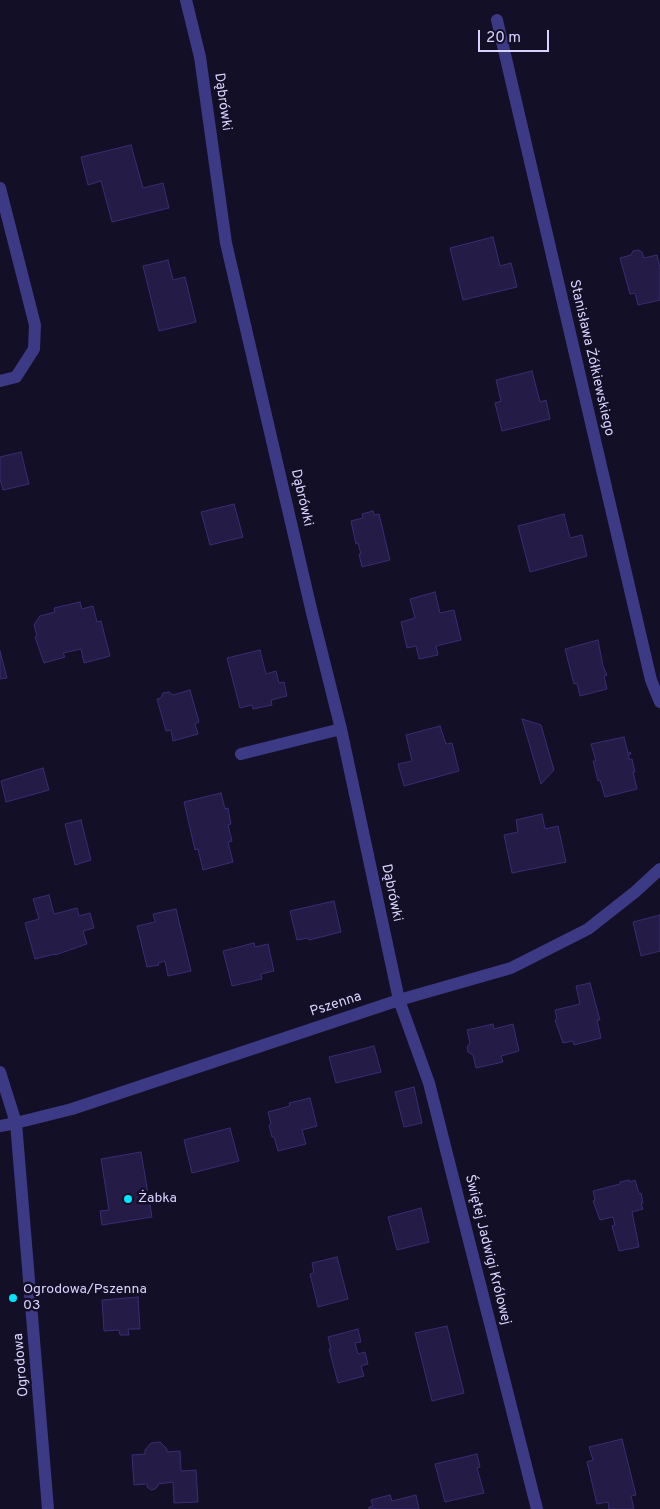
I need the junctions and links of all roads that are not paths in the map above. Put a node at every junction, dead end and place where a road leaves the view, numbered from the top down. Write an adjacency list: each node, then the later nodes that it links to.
1 (186, 0): 6 (street, Dąbrówki)
2 (496, 20): 5 (street, Stanisława Żółkiewskiego)
3 (0, 188): 4 (street)
4 (0, 381)
5 (660, 702)
6 (341, 729): 7 (street); 9 (street, Dąbrówki)
7 (241, 754)
8 (660, 869): 9 (street, Pszenna)
9 (399, 1000): 11 (street, Pszenna); 14 (street, Świętej Jadwigi Królowej)
10 (0, 1072): 11 (street, Ogrodowa)
11 (16, 1123): 12 (street, Pszenna); 13 (street, Ogrodowa)
12 (0, 1126)
13 (48, 1509)
14 (537, 1509)

